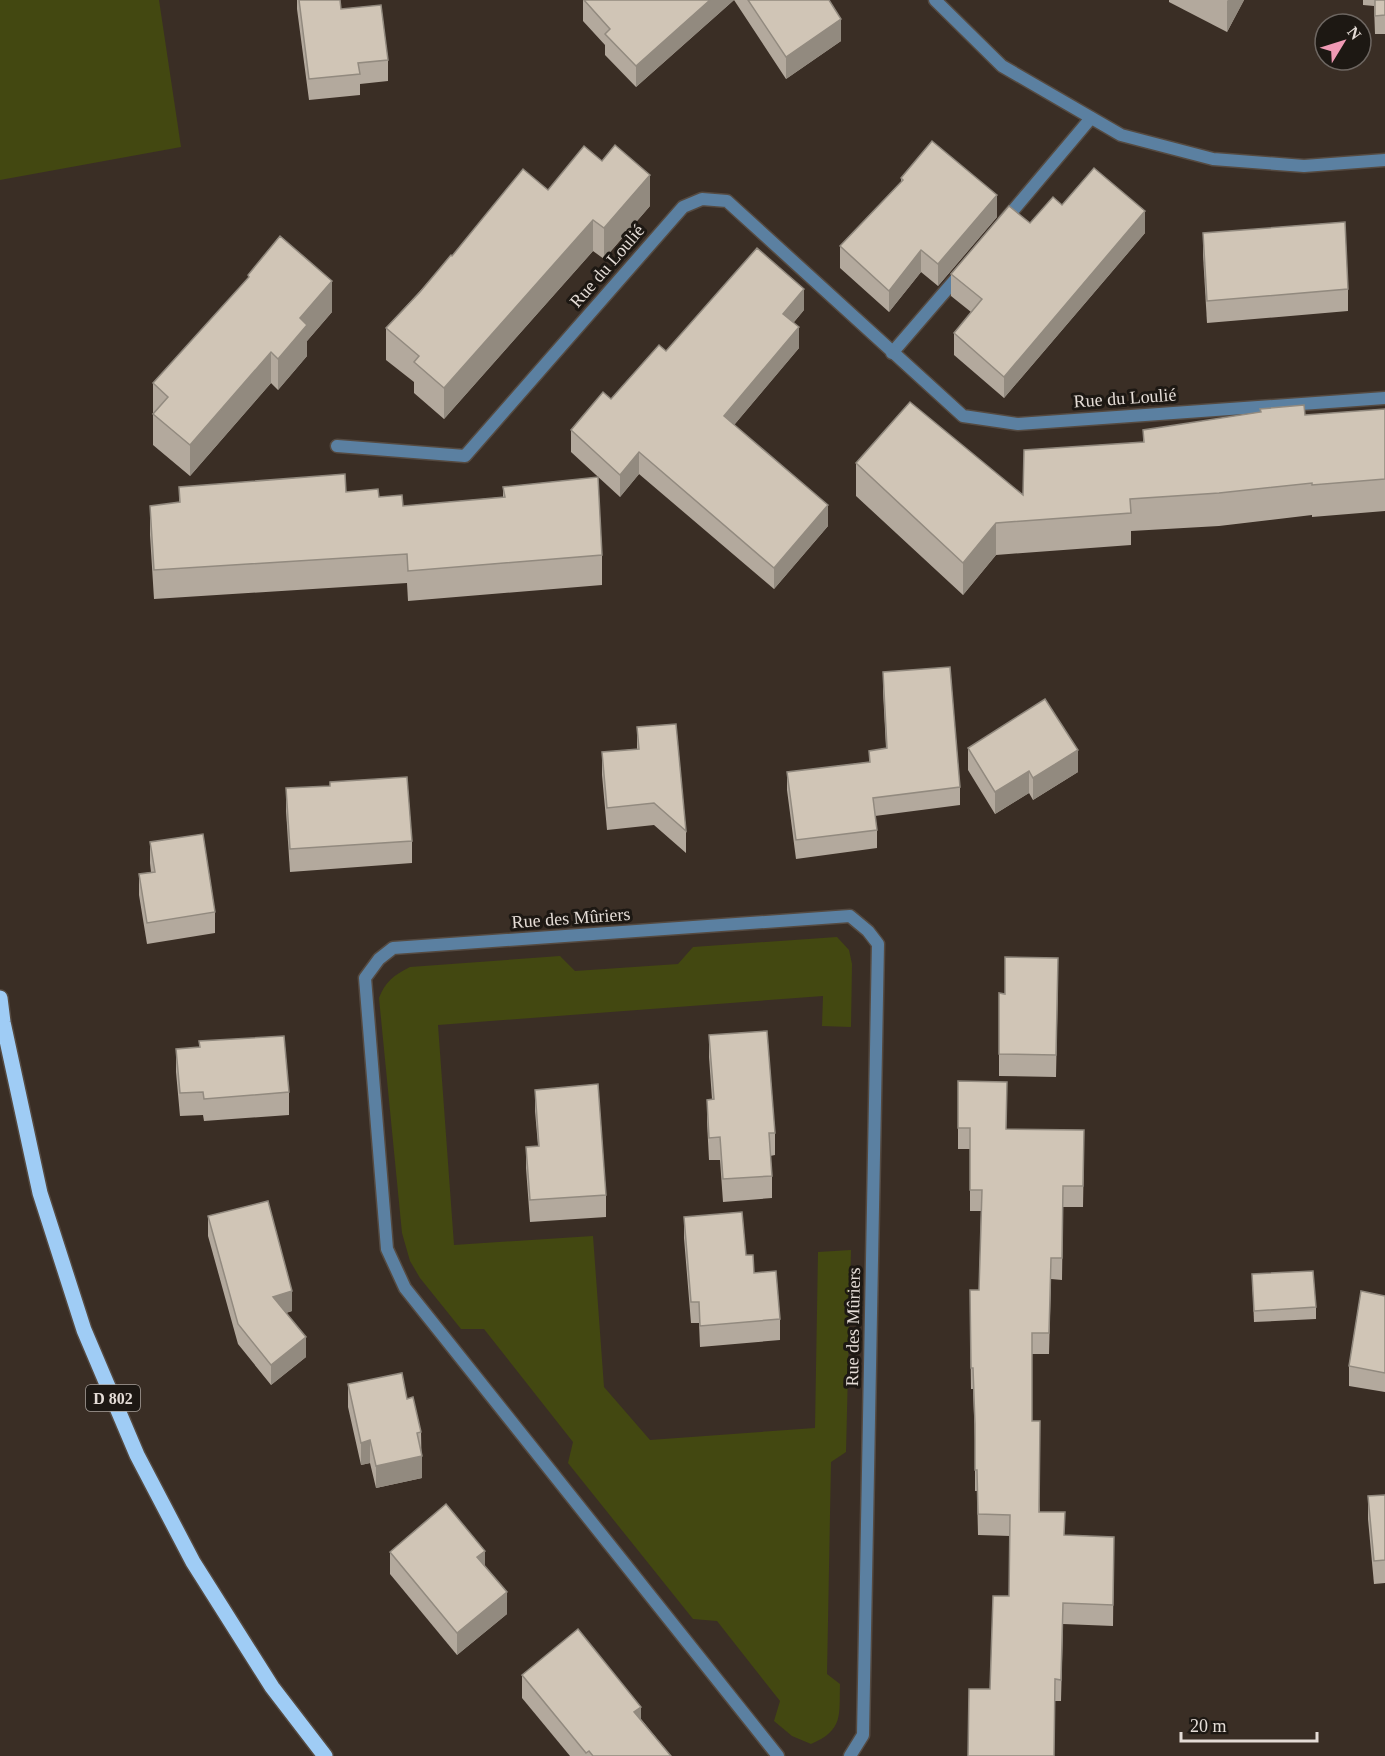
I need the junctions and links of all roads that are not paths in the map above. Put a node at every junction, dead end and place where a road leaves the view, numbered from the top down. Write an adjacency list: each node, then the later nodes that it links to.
1 (935, 0): 2 (street)
2 (1091, 118): 3 (street); 4 (street)
3 (1385, 160)
4 (1000, 227)
5 (969, 263): 6 (street)
6 (892, 353): 7 (street, Rue du Loulié); 8 (street, Rue du Loulié)
7 (1385, 398)
8 (337, 446)
9 (0, 998): 10 (main road, D 802)
10 (325, 1756)
11 (778, 1756): 12 (street, Rue des Mûriers)
12 (850, 1756)

